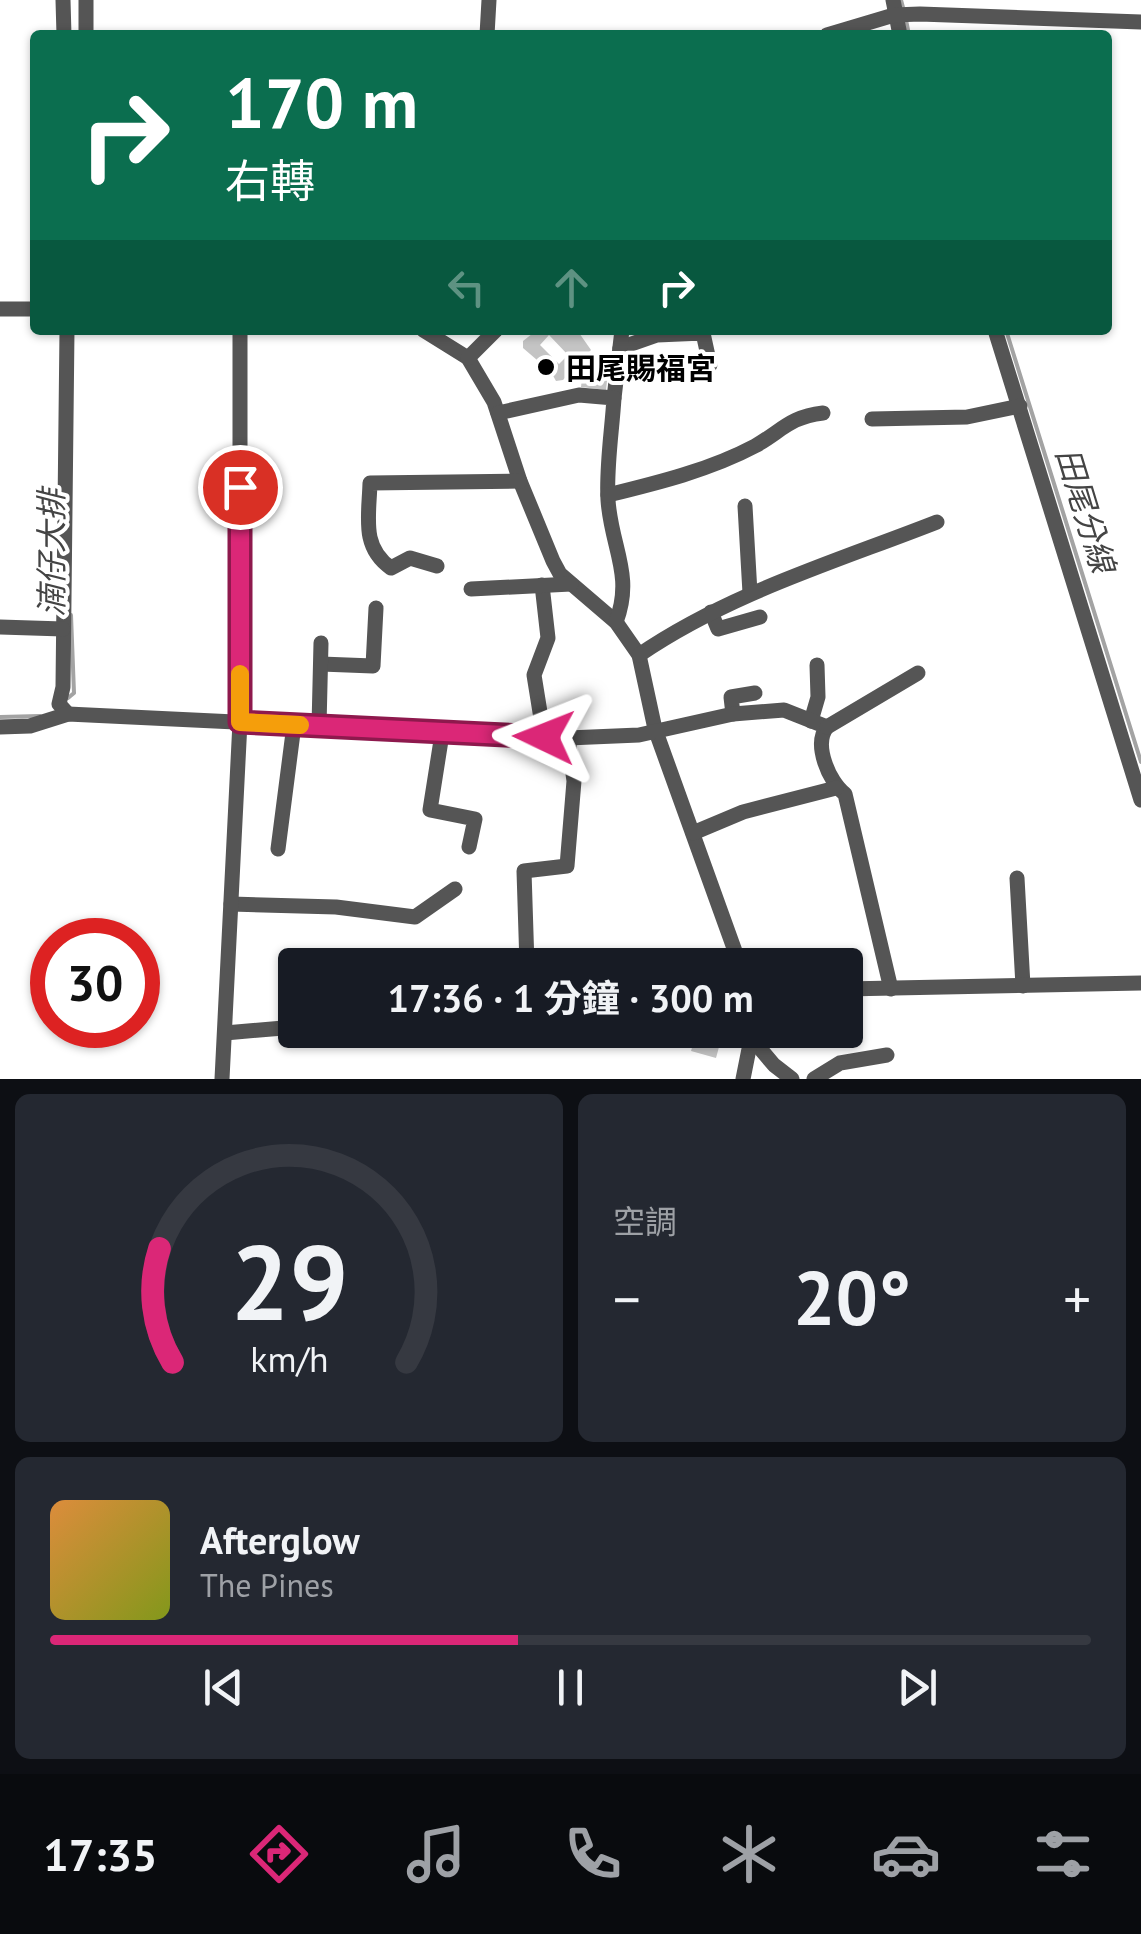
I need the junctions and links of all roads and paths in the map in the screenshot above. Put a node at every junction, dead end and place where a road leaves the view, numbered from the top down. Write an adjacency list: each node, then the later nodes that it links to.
1 (63, 0): 7 (street)
2 (86, 0): 8 (street)
3 (489, 0): 9 (street)
4 (919, 7): 5 (street); 6 (street)
5 (894, 8): 10 (street)
6 (1141, 22)
7 (64, 30)
8 (86, 30)
9 (488, 30)
10 (839, 30)
11 (0, 309): 12 (street)
12 (30, 309)
13 (67, 335): 45 (street)
14 (240, 335): 54 (street)
15 (431, 335): 22 (street)
16 (491, 335): 22 (street)
17 (621, 335): 21 (street)
18 (672, 335): 21 (street)
19 (703, 335): 23 (street)
20 (998, 335): 28 (street)
21 (620, 348): 26 (street)
22 (468, 358): 27 (street)
23 (710, 365)
24 (578, 378): 25 (path)
25 (558, 386)
26 (614, 398): 27 (street); 32 (street)
27 (498, 404): 31 (street)
28 (1020, 406): 30 (street); 64 (street)
29 (823, 413): 32 (street)
30 (872, 419)
31 (520, 480): 35 (street); 36 (street)
32 (608, 495): 43 (street)
33 (746, 506): 39 (street)
34 (937, 522): 39 (street)
35 (437, 566)
36 (571, 584): 37 (street); 43 (street)
37 (542, 586): 38 (street); 61 (street)
38 (471, 589)
39 (750, 593): 41 (street)
40 (376, 608): 48 (street)
41 (711, 612): 42 (street); 47 (street)
42 (760, 617)
43 (616, 622): 47 (street)
44 (0, 627): 45 (street)
45 (63, 629): 52 (street)
46 (321, 643): 48 (street)
47 (639, 655): 59 (street)
48 (320, 664): 57 (street)
49 (816, 665): 55 (street)
50 (918, 673): 55 (street)
51 (755, 693): 53 (street)
52 (63, 709): 54 (street); 58 (street)
53 (734, 714): 55 (street); 59 (street)
54 (240, 722): 56 (street); 70 (street)
55 (819, 724): 63 (street)
56 (294, 725): 57 (street); 67 (street)
57 (319, 726): 60 (street)
58 (0, 727)
59 (655, 729): 62 (street); 65 (street)
60 (442, 734): 61 (street); 66 (street)
61 (544, 737): 62 (street)
62 (568, 738): 71 (street)
63 (836, 788): 65 (street); 76 (street)
64 (1141, 800)
65 (693, 833): 72 (street)
66 (468, 847)
67 (278, 849)
68 (1017, 878): 74 (street)
69 (455, 889): 70 (street)
70 (232, 904): 78 (street)
71 (526, 948)
72 (734, 948)
73 (1141, 983): 74 (street)
74 (1024, 986): 76 (street)
75 (863, 989): 76 (street)
76 (891, 989)
77 (278, 1028): 78 (street)
78 (226, 1033): 82 (street)
79 (749, 1048): 83 (street)
80 (762, 1048): 84 (street)
81 (888, 1055): 85 (street)
82 (222, 1079)
83 (743, 1079)
84 (792, 1079)
85 (814, 1079)

